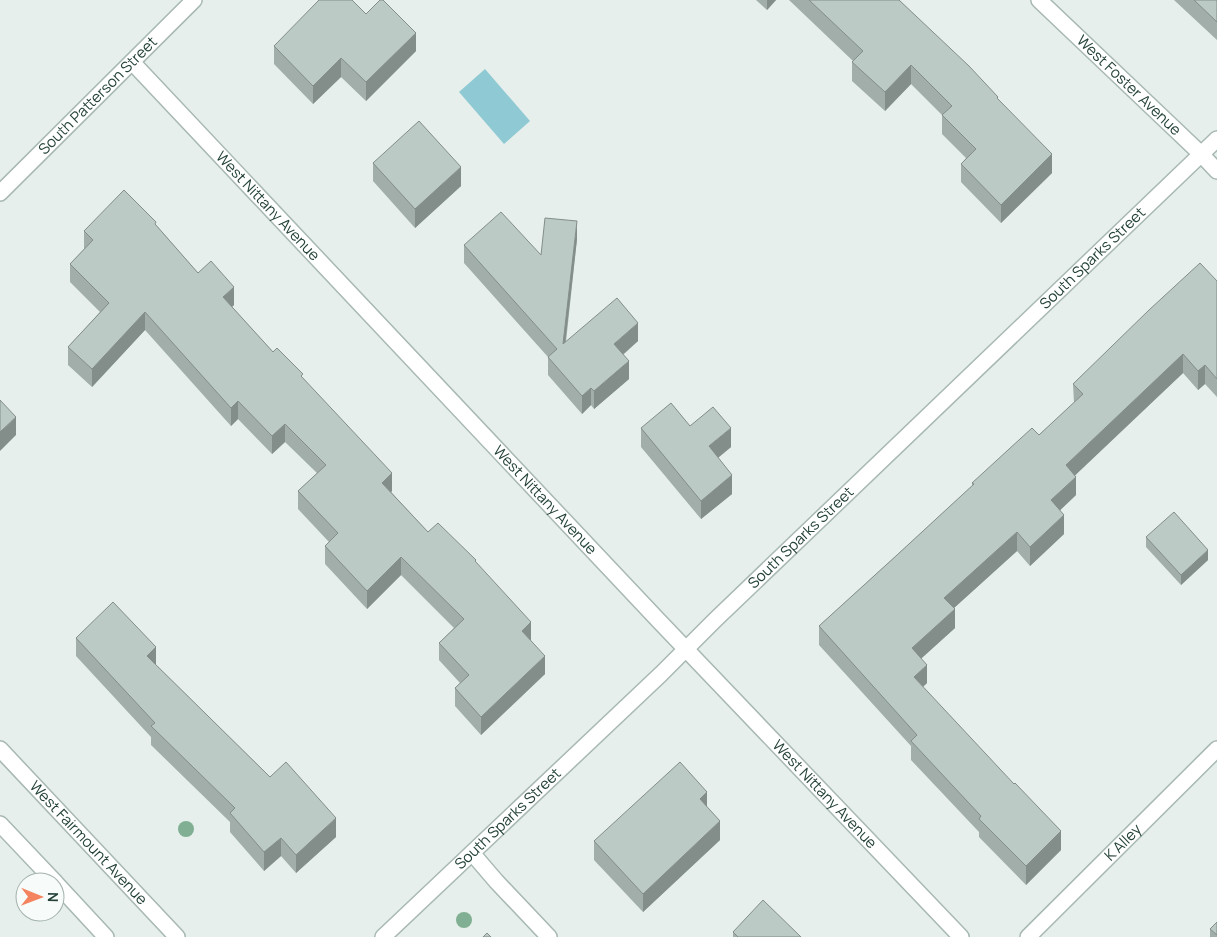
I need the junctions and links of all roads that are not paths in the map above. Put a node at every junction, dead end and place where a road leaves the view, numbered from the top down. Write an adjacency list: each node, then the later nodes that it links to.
1 (194, 0): 3 (street, South Patterson Street)
2 (1040, 0): 5 (street, West Foster Avenue)
3 (132, 62): 7 (street, South Patterson Street); 8 (street, West Nittany Avenue)
4 (1217, 140): 5 (street, South Sparks Street)
5 (1201, 154): 6 (street, West Foster Avenue); 8 (street, South Sparks Street)
6 (1217, 171)
7 (0, 193)
8 (686, 649): 12 (street, South Sparks Street); 19 (street, West Nittany Avenue)
9 (0, 749): 16 (street, West Fairmount Avenue)
10 (1217, 749): 20 (street, K Alley)
11 (0, 824): 13 (street)
12 (472, 853): 17 (street, South Sparks Street); 18 (street)
13 (46, 872)
14 (65, 893): 15 (street)
15 (106, 937)
16 (177, 937)
17 (383, 937)
18 (550, 937)
19 (961, 937)
20 (1028, 937)

